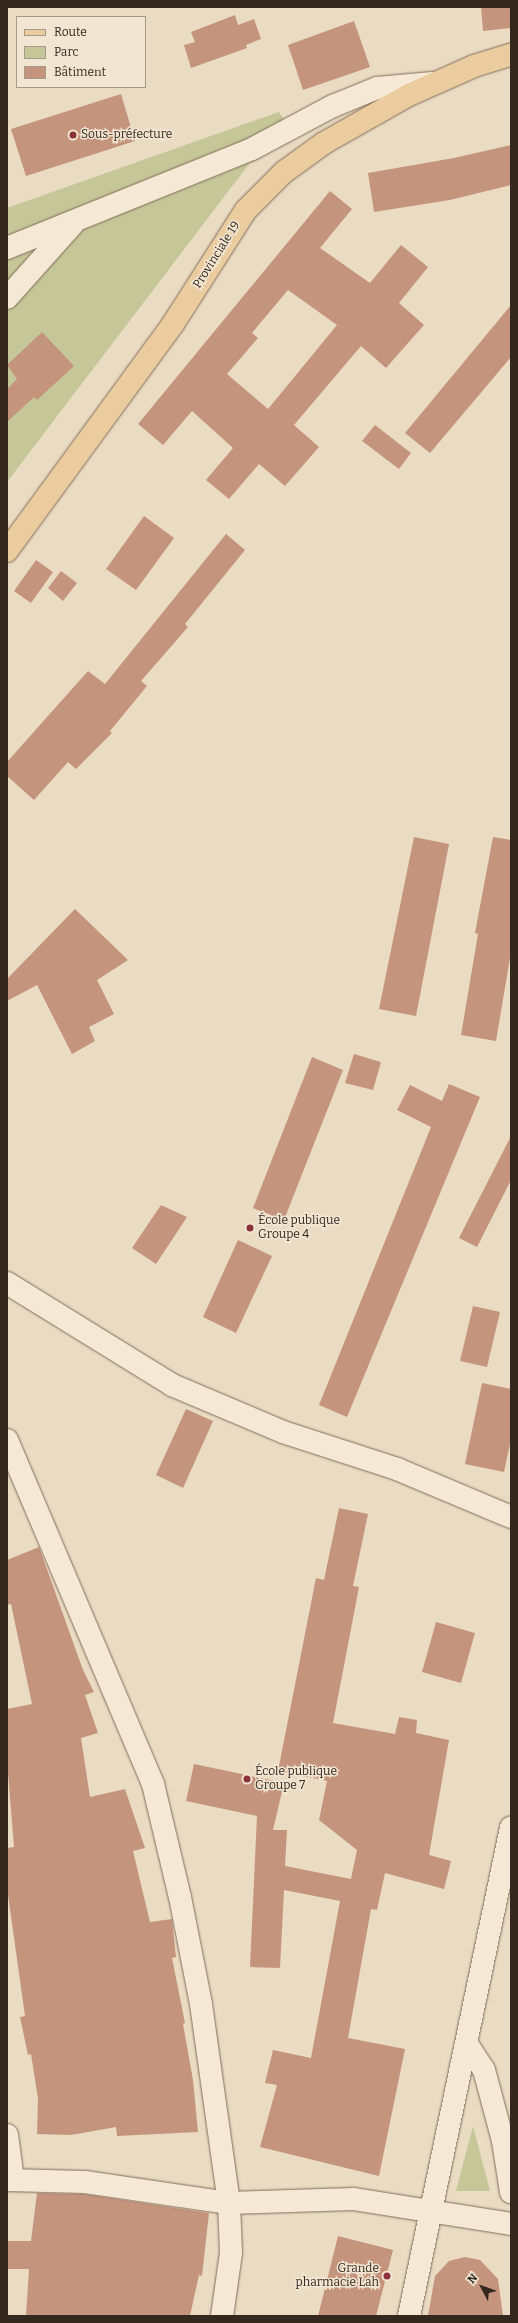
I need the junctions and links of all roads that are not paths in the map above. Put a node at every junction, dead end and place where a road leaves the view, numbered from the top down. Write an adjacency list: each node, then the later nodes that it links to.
1 (511, 55): 2 (main road, Provinciale 19)
2 (438, 82): 3 (street); 6 (main road, Provinciale 19)
3 (77, 220): 4 (street); 5 (street)
4 (7, 248)
5 (7, 298)
6 (7, 552)
7 (7, 1283): 9 (street)
8 (7, 1440): 16 (street)
9 (511, 1517)
10 (511, 1828): 11 (street)
11 (467, 2044): 12 (street); 17 (street)
12 (501, 2098): 15 (street)
13 (7, 2135): 14 (street)
14 (10, 2180): 16 (street)
15 (511, 2192)
16 (229, 2203): 17 (street); 19 (street)
17 (431, 2209): 18 (street); 20 (street)
18 (511, 2224)
19 (222, 2316)
20 (409, 2316)

